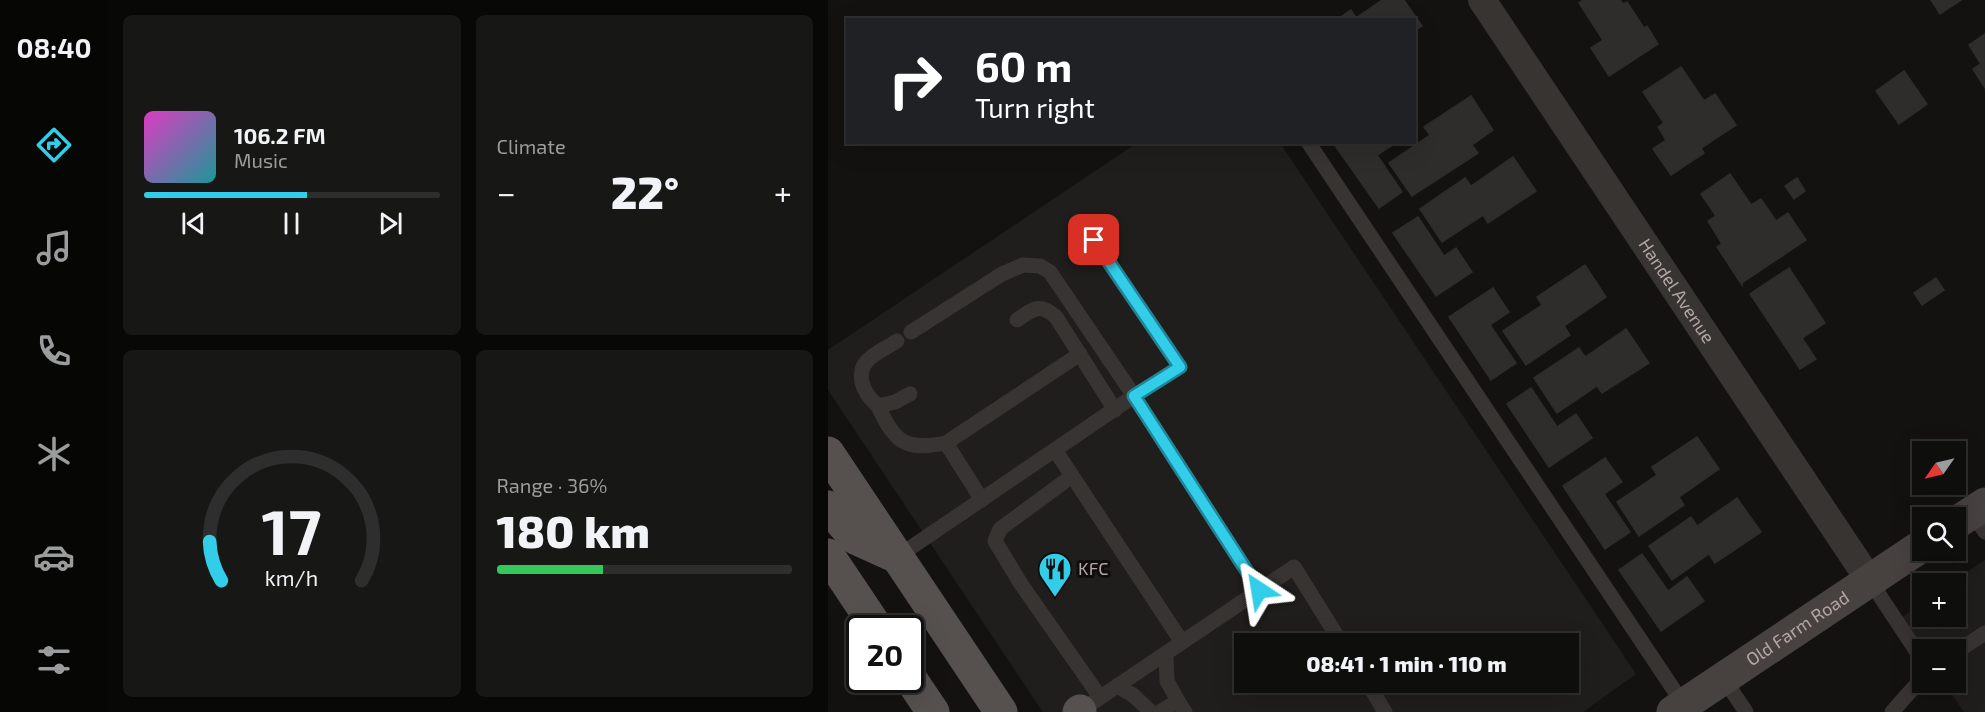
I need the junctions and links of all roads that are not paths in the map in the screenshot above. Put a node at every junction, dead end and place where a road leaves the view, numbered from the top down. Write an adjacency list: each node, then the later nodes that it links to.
1 (1482, 0): 21 (street, Handel Avenue)
2 (1309, 144): 37 (lane)
3 (1081, 222): 9 (lane)
4 (1017, 320): 7 (lane)
5 (911, 332): 9 (lane)
6 (897, 341): 10 (lane)
7 (1080, 354): 11 (lane); 12 (lane)
8 (910, 394): 10 (lane)
9 (1134, 396): 11 (lane); 22 (lane)
10 (878, 406): 12 (lane)
11 (1115, 410): 13 (lane)
12 (946, 443): 16 (lane)
13 (1055, 450): 15 (lane); 16 (lane)
14 (828, 453): 20 (main road)
15 (1072, 476): 26 (lane); 36 (lane)
16 (982, 500): 20 (lane)
17 (828, 507): 20 (main road)
18 (1912, 552): 21 (street, Old Farm Road)
19 (828, 555): 23 (main road)
20 (897, 557): 39 (main road)
21 (1870, 581): 27 (lane); 30 (street, Old Farm Road)
22 (1259, 590): 24 (lane); 26 (lane)
23 (868, 615)
24 (1335, 633)
25 (1985, 633): 28 (lane)
26 (1182, 642): 29 (lane)
27 (1912, 644)
28 (1966, 645)
29 (1166, 653): 31 (lane); 35 (lane)
30 (1724, 679): 37 (street, Old Farm Road); 43 (lane)
31 (1117, 686): 36 (lane); 40 (lane)
32 (1912, 689): 44 (lane)
33 (920, 693): 38 (main road)
34 (1374, 693): 42 (lane)
35 (1182, 706): 41 (lane)
36 (1087, 707)
37 (1679, 708)
38 (933, 712)
39 (1001, 712)
40 (1151, 712)
41 (1160, 712)
42 (1385, 712)
43 (1746, 712)
44 (1892, 712)

